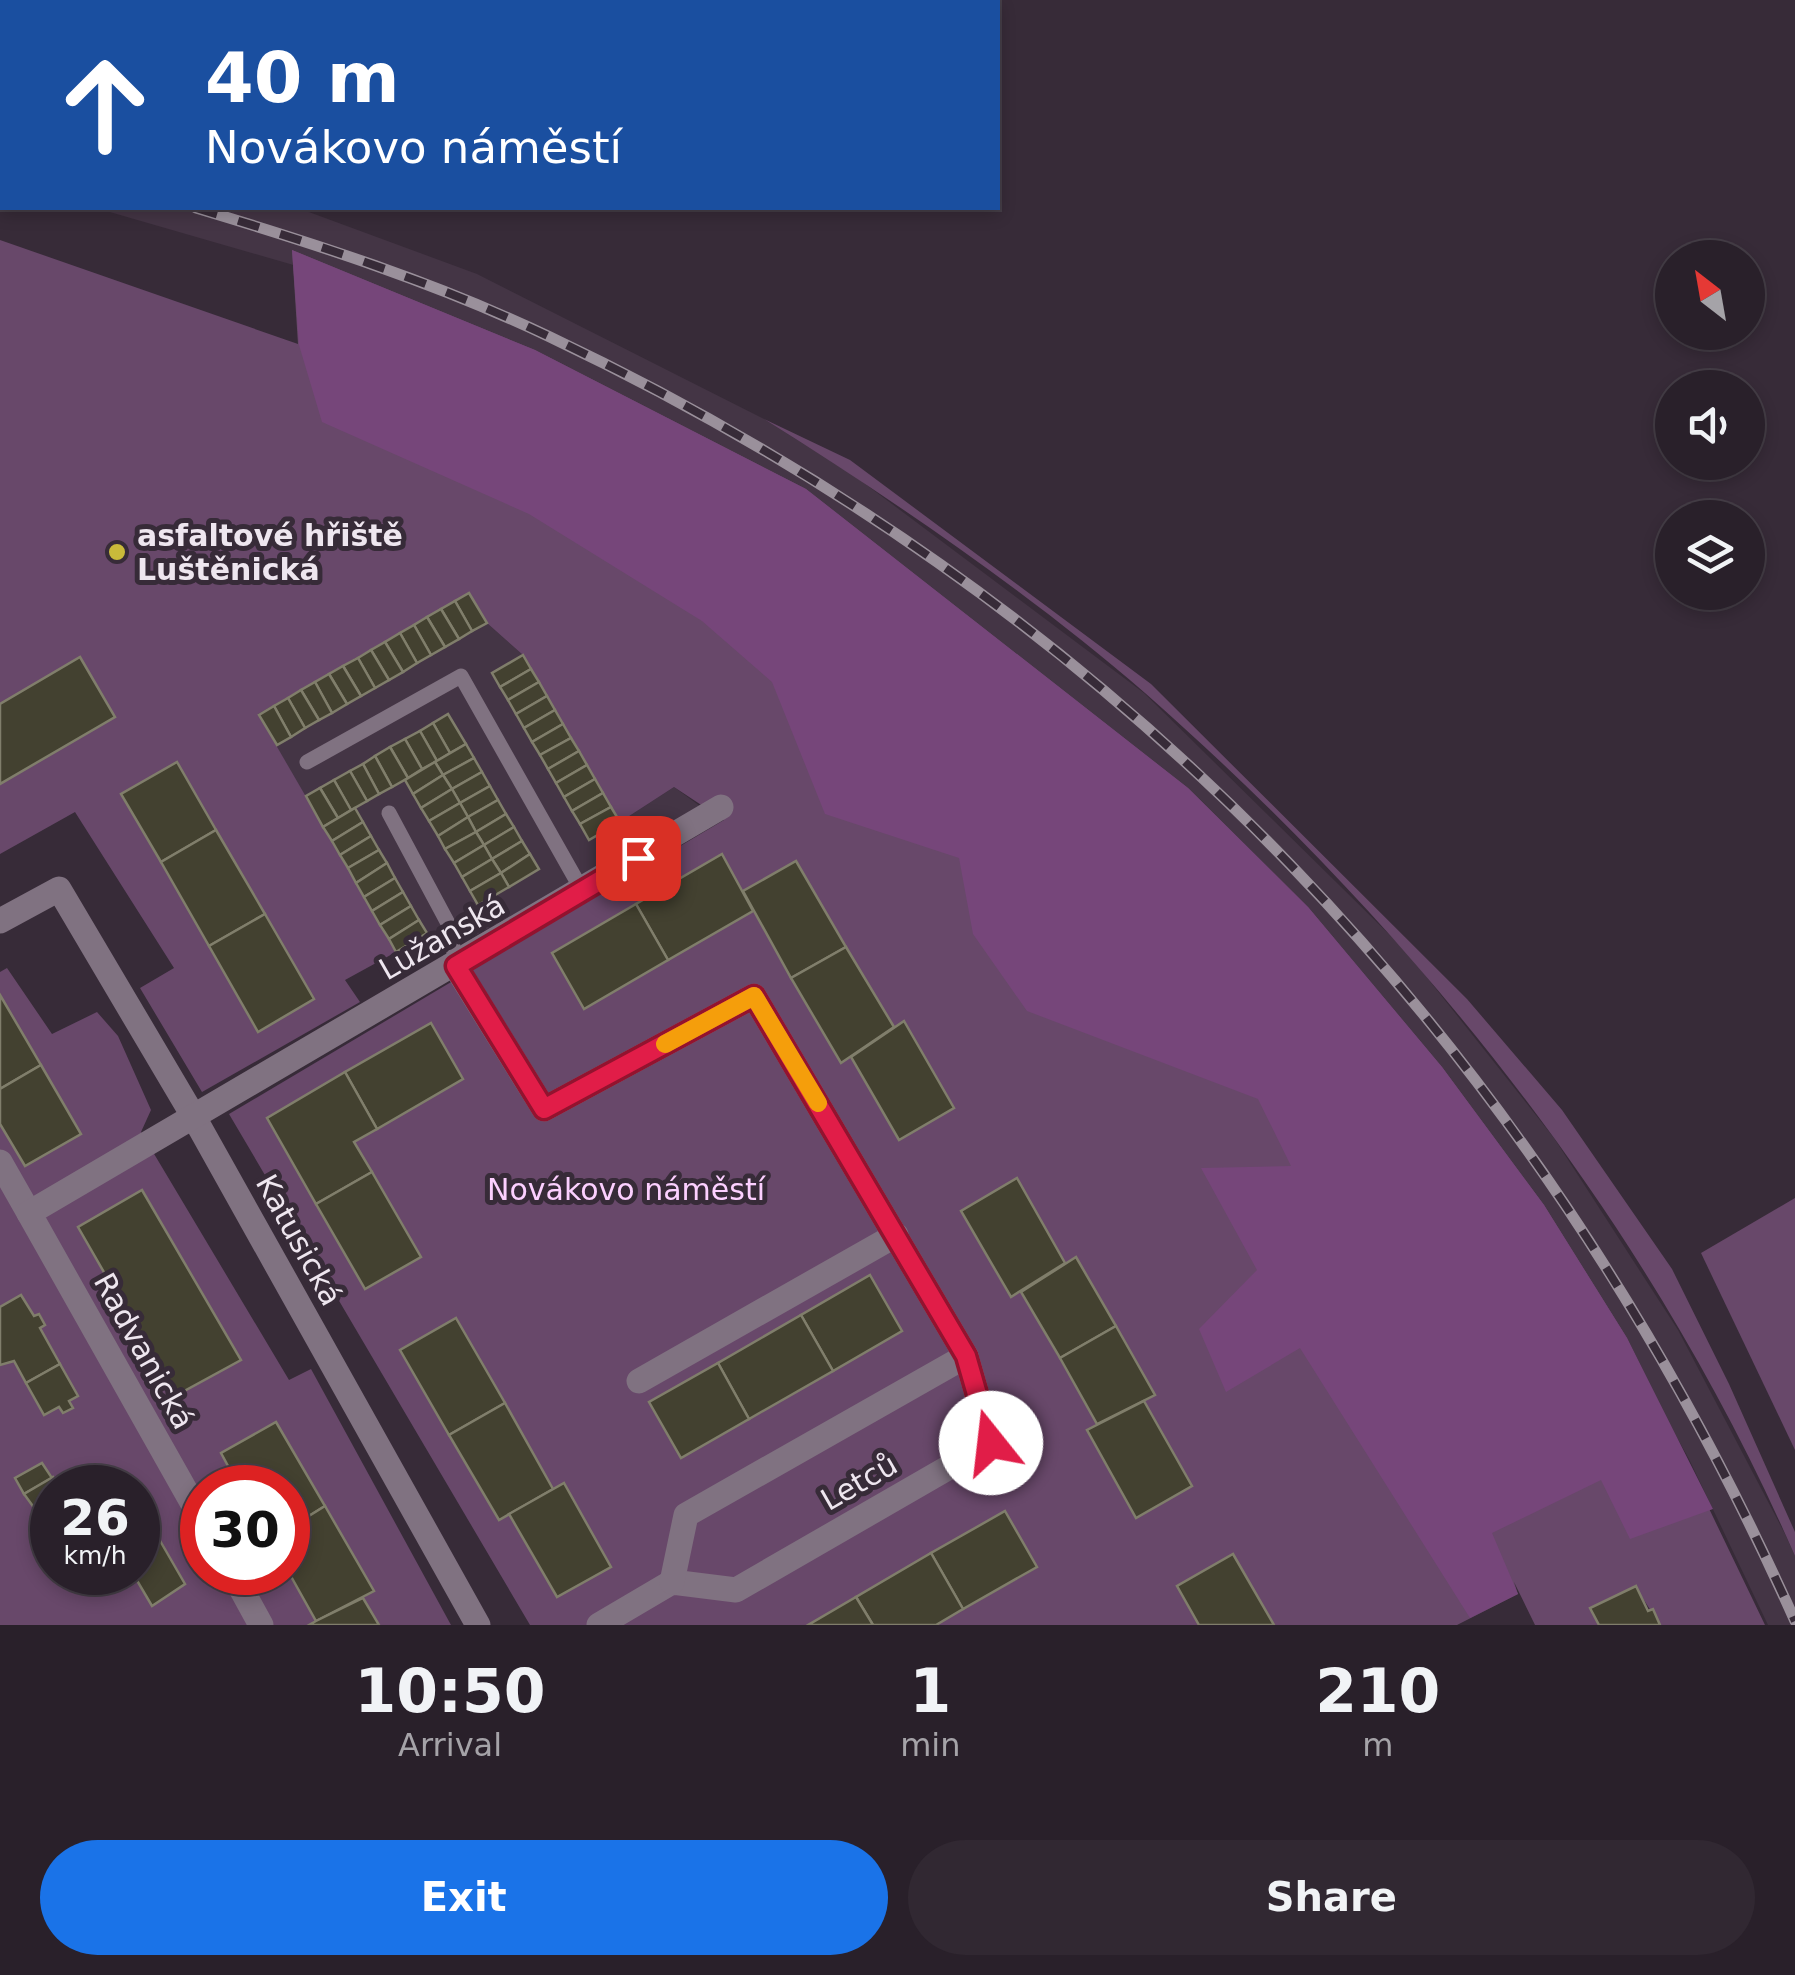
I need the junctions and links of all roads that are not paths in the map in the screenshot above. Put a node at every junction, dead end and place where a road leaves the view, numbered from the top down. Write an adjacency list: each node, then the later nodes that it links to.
1 (308, 762): 4 (lane)
2 (721, 807): 4 (street, Lužanská)
3 (389, 813): 6 (lane)
4 (583, 892): 6 (street, Lužanská)
5 (0, 921): 7 (street, Katusická)
6 (456, 966): 7 (street, Lužanská); 10 (street)
7 (195, 1119): 9 (street); 17 (street, Katusická)
8 (0, 1162): 9 (street, Radvanická)
9 (30, 1213): 13 (street, Radvanická)
10 (896, 1234): 11 (street, Letců); 12 (street)
11 (966, 1356): 14 (street, Letců); 14 (street, Letců)
12 (639, 1382)
13 (180, 1481)
14 (672, 1582): 18 (street)
15 (245, 1595): 16 (street)
16 (261, 1625)
17 (478, 1625)
18 (599, 1625)

